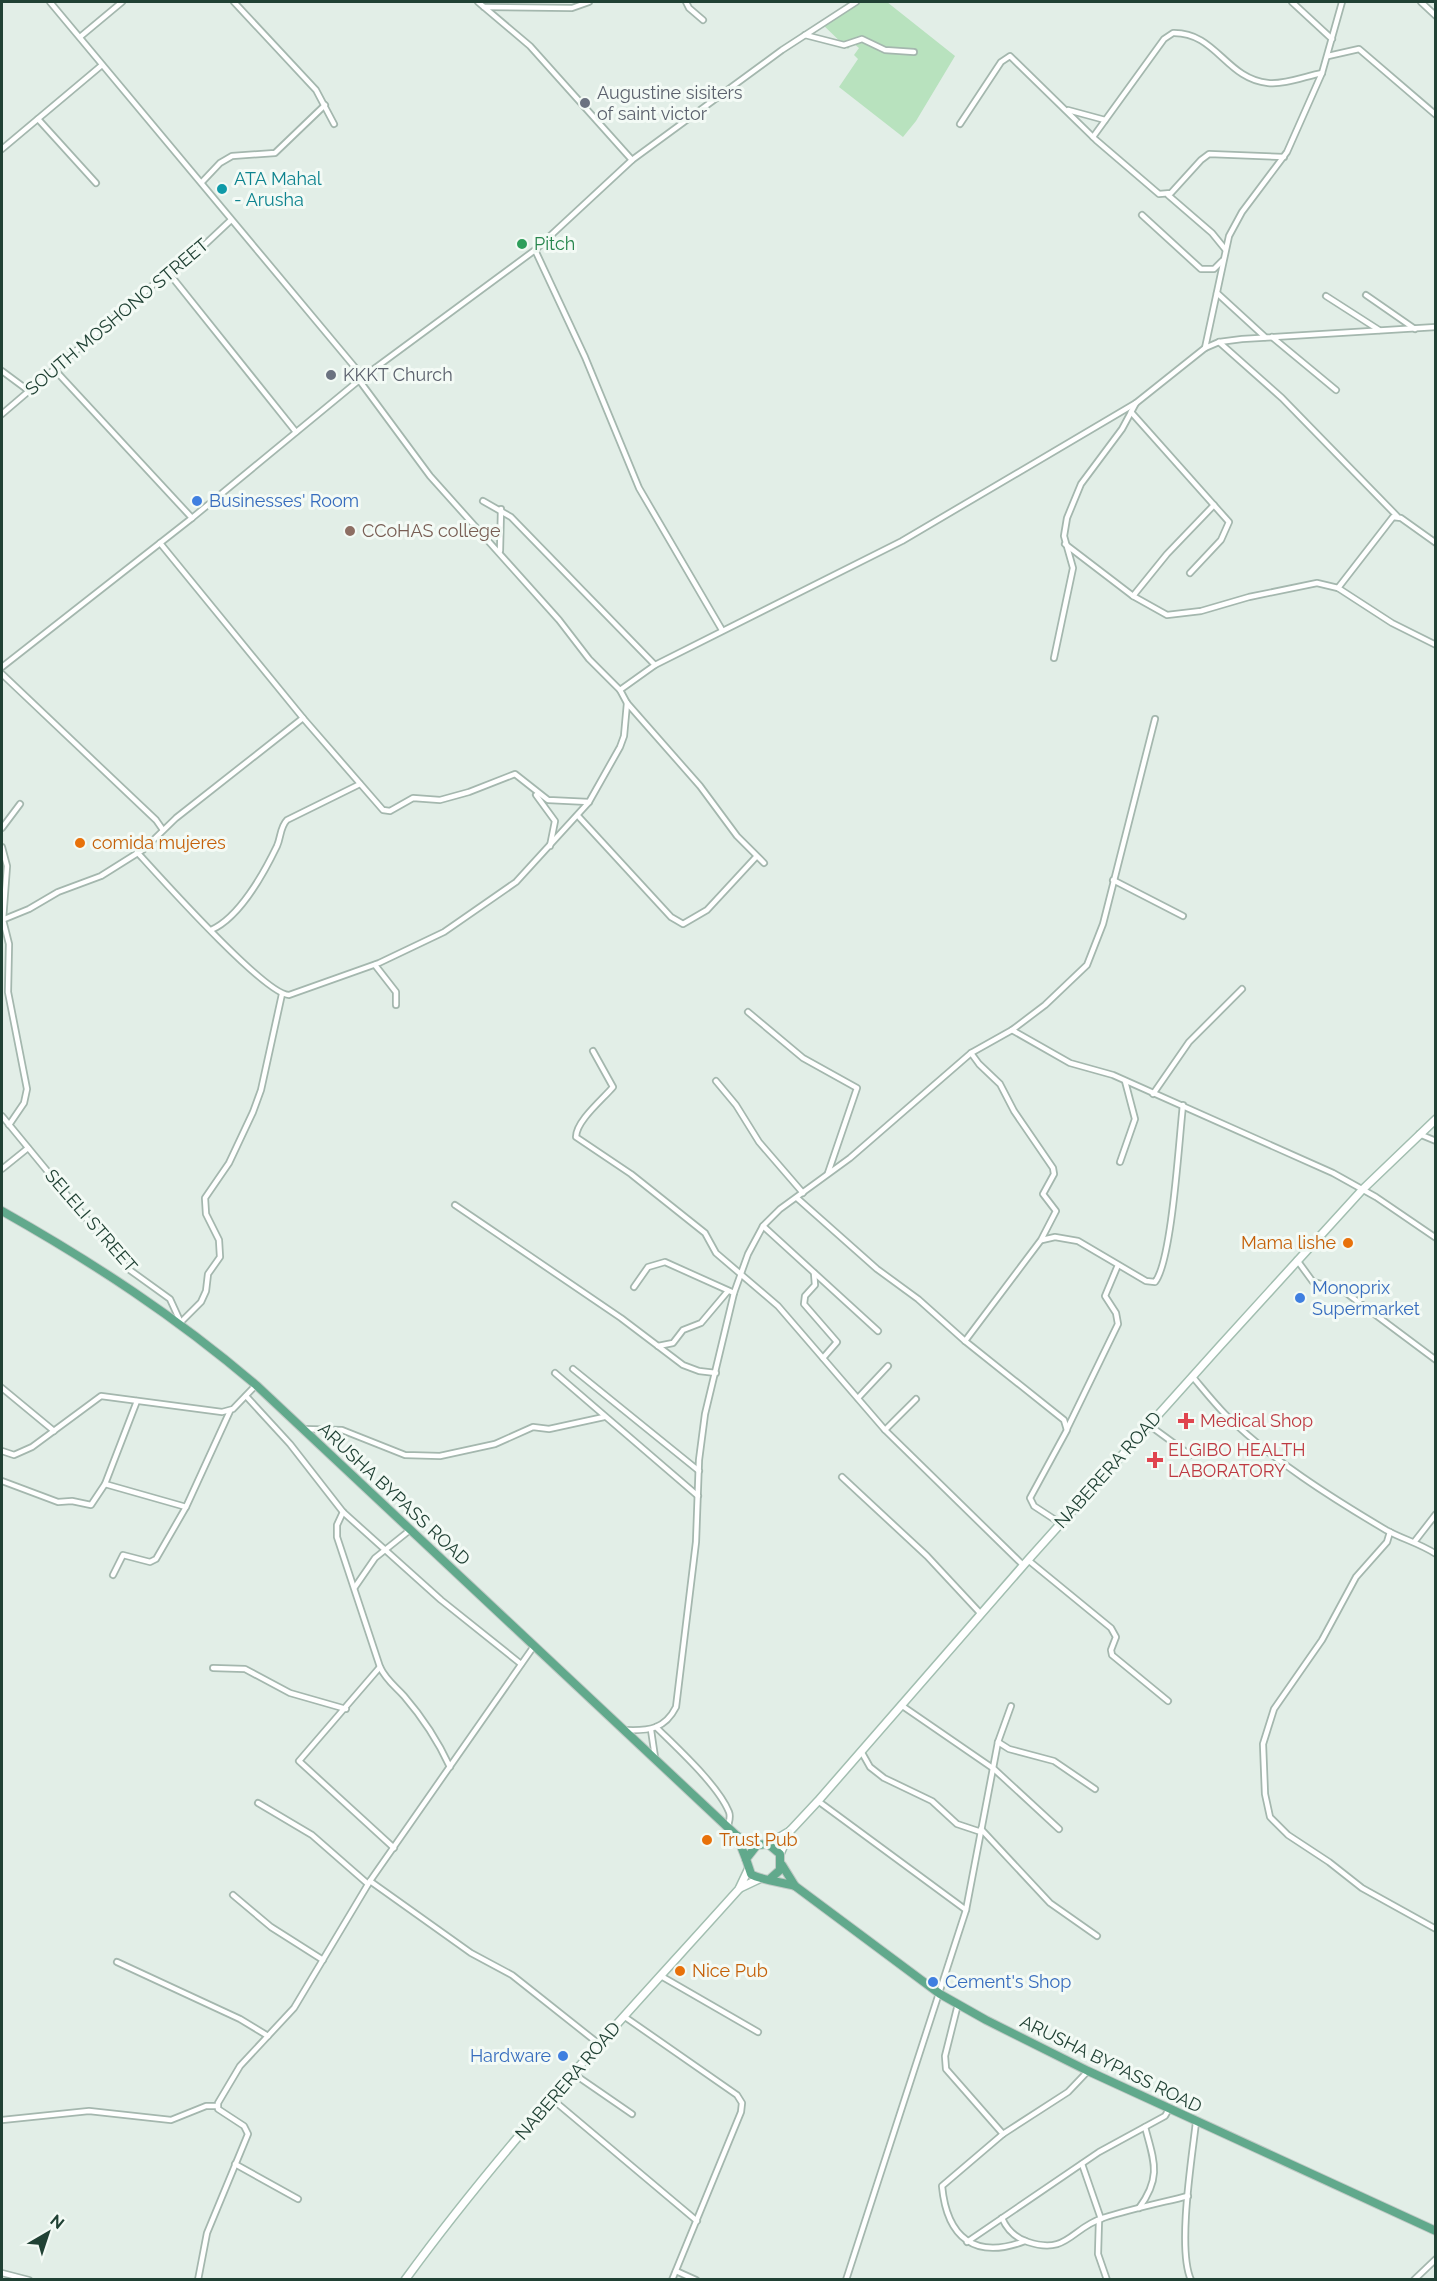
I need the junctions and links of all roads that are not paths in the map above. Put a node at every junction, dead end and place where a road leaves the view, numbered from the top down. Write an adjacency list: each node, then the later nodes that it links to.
1 (50, 2): 15 (street)
2 (122, 2): 15 (street)
3 (234, 2): 21 (street)
4 (478, 2): 11 (street)
5 (589, 2): 11 (street)
6 (686, 2): 13 (street)
7 (856, 2): 14 (street)
8 (1292, 2): 16 (street)
9 (1342, 2): 16 (street)
10 (1421, 2): 12 (street)
11 (484, 7): 31 (street)
12 (1436, 16)
13 (704, 20)
14 (805, 35): 17 (street); 31 (street)
15 (80, 37): 19 (street)
16 (1332, 39): 18 (street)
17 (914, 52)
18 (1328, 56): 20 (street); 23 (street)
19 (102, 65): 24 (street); 32 (street)
20 (1322, 73): 25 (street); 30 (street)
21 (325, 105): 26 (street); 32 (street)
22 (1068, 110): 25 (street); 27 (street); 28 (street)
23 (1436, 115)
24 (38, 119): 29 (street); 33 (street)
25 (1106, 120): 28 (street)
26 (334, 124)
27 (960, 124)
28 (1094, 137): 34 (street)
29 (2, 149)
30 (1284, 157): 34 (street); 37 (street)
31 (632, 160): 38 (street)
32 (202, 182): 36 (street)
33 (96, 183)
34 (1168, 195): 37 (street)
35 (1142, 215): 39 (street)
36 (231, 219): 40 (street, SOUTH MOSHONO STREET); 53 (street)
37 (1225, 249): 39 (street)
38 (535, 250): 53 (street); 72 (street)
39 (1222, 261): 41 (street)
40 (168, 272): 51 (street, SOUTH MOSHONO STREET); 59 (street)
41 (1217, 293): 48 (street); 50 (street)
42 (1326, 296): 46 (street)
43 (1366, 296): 45 (street)
44 (1436, 327): 45 (street)
45 (1415, 329): 46 (street)
46 (1380, 331): 47 (street)
47 (1272, 337): 48 (street); 54 (street)
48 (1265, 338): 49 (street)
49 (1219, 342): 50 (street); 63 (street)
50 (1205, 348): 56 (street)
51 (54, 369): 55 (street, SOUTH MOSHONO STREET); 64 (street)
52 (2, 371): 55 (street)
53 (361, 378): 59 (street); 68 (street)
54 (1336, 390)
55 (29, 391): 58 (street, SOUTH MOSHONO STREET)
56 (1136, 403): 57 (street); 72 (street)
57 (1131, 412): 61 (street); 67 (street)
58 (2, 414)
59 (296, 432): 64 (street)
60 (483, 501): 62 (street)
61 (1214, 505): 69 (street); 71 (street)
62 (501, 509): 68 (street); 75 (street)
63 (1397, 516): 66 (street); 70 (street)
64 (192, 518): 65 (street)
65 (160, 543): 76 (street); 80 (street)
66 (1436, 543)
67 (1065, 544): 71 (street); 74 (street)
68 (500, 553): 78 (street)
69 (1190, 573)
70 (1338, 588): 71 (street); 73 (street)
71 (1133, 596)
72 (722, 630): 75 (street)
73 (1436, 645)
74 (1054, 657)
75 (655, 665): 78 (street)
76 (2, 667)
77 (2, 674): 88 (street)
78 (620, 690): 79 (street)
79 (627, 703): 84 (street); 92 (street)
80 (303, 718): 82 (street); 88 (street)
81 (1155, 719): 94 (street)
82 (360, 784): 83 (street); 97 (street)
83 (532, 790): 84 (street); 90 (street)
84 (589, 802): 86 (street)
85 (20, 804): 87 (street)
86 (579, 817): 90 (street); 92 (street)
87 (2, 828)
88 (163, 830): 91 (street)
89 (2, 847): 96 (street)
90 (550, 848): 98 (street)
91 (137, 852): 96 (street); 97 (street)
92 (756, 857): 93 (street)
93 (764, 863)
94 (1113, 880): 95 (street); 103 (street)
95 (1182, 916)
96 (2, 920): 112 (street)
97 (211, 930): 100 (street)
98 (375, 965): 100 (street); 101 (street)
99 (1242, 989): 108 (street)
100 (282, 994): 133 (street)
101 (396, 1005)
102 (748, 1012): 118 (street)
103 (1012, 1030): 105 (street); 107 (street)
104 (593, 1051): 129 (street)
105 (971, 1053): 118 (street); 126 (street)
106 (716, 1081): 120 (street)
107 (1125, 1081): 108 (street); 116 (street)
108 (1153, 1094): 109 (street)
109 (1183, 1105): 119 (street); 128 (street)
110 (2, 1116): 112 (street, SELELI STREET)
111 (1436, 1119): 113 (street, NABERERA ROAD)
112 (9, 1125): 115 (street, SELELI STREET)
113 (1419, 1134): 114 (street); 119 (street, NABERERA ROAD)
114 (1436, 1141)
115 (28, 1148): 117 (street); 133 (street, SELELI STREET)
116 (1120, 1162)
117 (2, 1169)
118 (826, 1176): 120 (street)
119 (1362, 1190): 125 (street); 127 (street, NABERERA ROAD)
120 (804, 1193): 121 (street)
121 (797, 1198): 124 (street); 135 (street)
122 (455, 1205): 136 (street)
123 (2, 1211): 133 (main road, ARUSHA BYPASS ROAD)
124 (764, 1226): 129 (street); 130 (street)
125 (1436, 1238)
126 (1041, 1240): 128 (street); 135 (street)
127 (1297, 1260): 138 (street); 143 (street, NABERERA ROAD)
128 (1118, 1265): 154 (street)
129 (740, 1273): 132 (street); 137 (street)
130 (814, 1273): 134 (street); 137 (street)
131 (634, 1287): 132 (street)
132 (731, 1292): 136 (street); 142 (street)
133 (181, 1323): 144 (main road, ARUSHA BYPASS ROAD)
134 (878, 1331)
135 (965, 1341): 154 (street)
136 (658, 1346): 142 (street)
137 (823, 1358): 147 (street)
138 (1436, 1360)
139 (888, 1366): 147 (street)
140 (573, 1369): 159 (street)
141 (555, 1373): 151 (street)
142 (716, 1373): 159 (street)
143 (1192, 1376): 152 (street, NABERERA ROAD); 169 (street)
144 (256, 1385): 146 (street); 153 (main road, ARUSHA BYPASS ROAD)
145 (2, 1388): 156 (street)
146 (246, 1396): 150 (street); 165 (street)
147 (858, 1398): 155 (street)
148 (916, 1399): 155 (street)
149 (137, 1401): 150 (street); 156 (street); 162 (street)
150 (230, 1410): 164 (street)
151 (604, 1417): 153 (street); 163 (street)
152 (1149, 1425): 158 (street); 167 (street, NABERERA ROAD)
153 (303, 1429): 168 (main road, ARUSHA BYPASS ROAD)
154 (1067, 1429): 167 (street)
155 (885, 1430): 173 (street)
156 (54, 1431): 157 (street)
157 (2, 1451)
158 (1190, 1455)
159 (699, 1471): 163 (street)
160 (842, 1478): 176 (street)
161 (2, 1481): 162 (street)
162 (105, 1485): 164 (street)
163 (698, 1496): 185 (street)
164 (186, 1507): 174 (street)
165 (343, 1512): 171 (street); 175 (street)
166 (1436, 1515): 170 (street)
167 (1060, 1523): 173 (street, NABERERA ROAD)
168 (410, 1530): 171 (street); 177 (main road, ARUSHA BYPASS ROAD)
169 (1390, 1532): 170 (street); 214 (street)
170 (1415, 1541): 172 (street)
171 (385, 1551): 175 (street); 178 (street)
172 (1436, 1554)
173 (1025, 1562): 176 (street, NABERERA ROAD); 181 (street)
174 (113, 1575)
175 (355, 1587): 179 (street)
176 (981, 1614): 182 (street, NABERERA ROAD)
177 (534, 1646): 178 (street); 186 (main road, ARUSHA BYPASS ROAD)
178 (521, 1664): 190 (street)
179 (380, 1667): 184 (street); 190 (street)
180 (213, 1668): 184 (street)
181 (1168, 1701)
182 (901, 1705): 188 (street, NABERERA ROAD); 191 (street)
183 (1011, 1706): 187 (street)
184 (346, 1709): 202 (street)
185 (653, 1729): 186 (street); 189 (street); 195 (street)
186 (627, 1730): 189 (main road, ARUSHA BYPASS ROAD)
187 (998, 1742): 191 (street); 192 (street)
188 (861, 1751): 193 (street, NABERERA ROAD); 198 (street)
189 (655, 1758): 195 (main road, ARUSHA BYPASS ROAD)
190 (450, 1767): 202 (street)
191 (994, 1769): 196 (street); 198 (street)
192 (1095, 1789)
193 (818, 1801): 197 (street, NABERERA ROAD); 213 (street)
194 (258, 1803): 209 (street)
195 (728, 1826): 199 (main road, ARUSHA BYPASS ROAD)
196 (1059, 1829)
197 (790, 1831): 200 (street, NABERERA ROAD); 203 (street, NABERERA ROAD)
198 (981, 1831): 213 (street); 215 (street)
199 (737, 1836): 201 (main road, ARUSHA BYPASS ROAD); 204 (main road, ARUSHA BYPASS ROAD)
200 (768, 1844): 201 (main road, ARUSHA BYPASS ROAD); 203 (main road)
201 (757, 1845): 204 (main road)
202 (394, 1848): 209 (street)
203 (780, 1854): 205 (main road, ARUSHA BYPASS ROAD)
204 (746, 1859): 206 (main road, ARUSHA BYPASS ROAD)
205 (782, 1865): 207 (main road); 210 (main road, ARUSHA BYPASS ROAD)
206 (748, 1870): 208 (main road); 211 (street, NABERERA ROAD)
207 (771, 1878): 208 (main road, ARUSHA BYPASS ROAD); 210 (main road, ARUSHA BYPASS ROAD)
208 (759, 1879): 211 (street, NABERERA ROAD)
209 (369, 1883): 216 (street); 224 (street)
210 (795, 1886): 219 (main road, ARUSHA BYPASS ROAD)
211 (739, 1889): 218 (street, NABERERA ROAD)
212 (233, 1895): 216 (street)
213 (966, 1910): 219 (street)
214 (1436, 1929)
215 (1097, 1936)
216 (323, 1960): 223 (street)
217 (117, 1962): 223 (street)
218 (661, 1976): 221 (street, NABERERA ROAD); 222 (street)
219 (940, 1994): 220 (main road, ARUSHA BYPASS ROAD); 254 (street)
220 (958, 2003): 225 (main road, ARUSHA BYPASS ROAD); 234 (street)
221 (625, 2017): 224 (street, NABERERA ROAD); 242 (street)
222 (758, 2032)
223 (268, 2036): 228 (street)
224 (599, 2044): 226 (street, NABERERA ROAD)
225 (1088, 2071): 229 (main road, ARUSHA BYPASS ROAD); 234 (street)
226 (574, 2074): 227 (street, NABERERA ROAD); 230 (street)
227 (552, 2099): 242 (street); 251 (street, NABERERA ROAD)
228 (217, 2106): 231 (street); 235 (street)
229 (1169, 2109): 232 (main road, ARUSHA BYPASS ROAD); 233 (street)
230 (632, 2114)
231 (2, 2120)
232 (1197, 2121): 237 (street); 243 (main road, ARUSHA BYPASS ROAD)
233 (1145, 2127): 236 (street); 239 (street)
234 (1003, 2134): 245 (street)
235 (235, 2164): 238 (street); 250 (street)
236 (1082, 2164): 240 (street); 241 (street)
237 (1188, 2196): 239 (street); 256 (street)
238 (298, 2199)
239 (1138, 2209): 241 (street)
240 (1002, 2218): 244 (street); 245 (street)
241 (1100, 2219): 244 (street); 255 (street)
242 (697, 2221): 247 (street)
243 (1436, 2231)
244 (1025, 2241): 245 (street)
245 (967, 2242)
246 (1436, 2259): 257 (street)
247 (676, 2271): 252 (street); 253 (street)
248 (2, 2273): 249 (street)
249 (29, 2280)
250 (198, 2280)
251 (405, 2280)
252 (672, 2280)
253 (696, 2280)
254 (846, 2280)
255 (1107, 2280)
256 (1191, 2280)
257 (1413, 2280)

